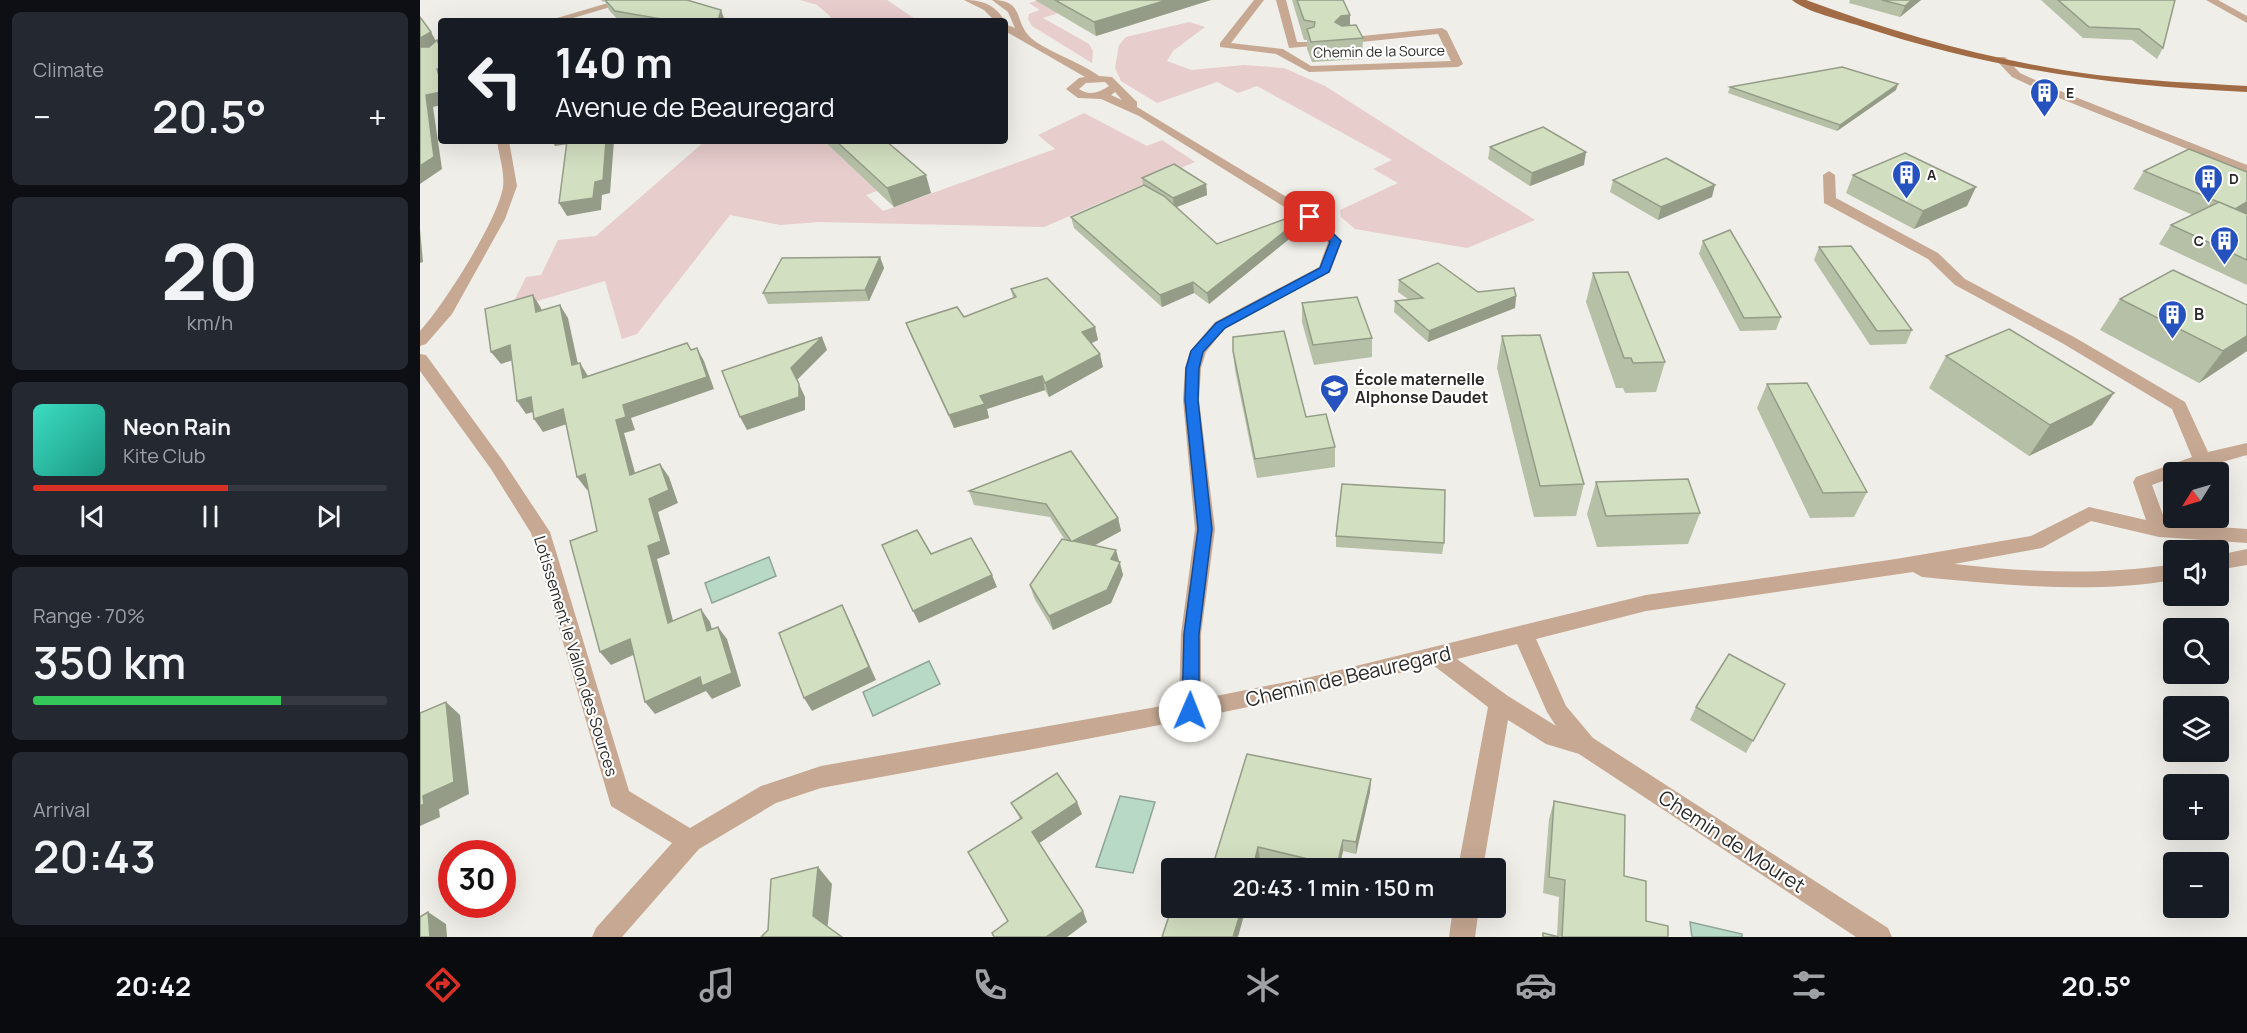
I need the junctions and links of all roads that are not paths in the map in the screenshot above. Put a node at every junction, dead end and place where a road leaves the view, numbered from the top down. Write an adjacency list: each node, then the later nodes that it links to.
1 (629, 0): 8 (street)
2 (969, 0): 9 (street)
3 (997, 0): 12 (street)
4 (1259, 0): 13 (street, Chemin de la Source)
5 (1281, 0): 14 (street)
6 (1797, 0): 15 (main road)
7 (2211, 0): 10 (street)
8 (563, 18)
9 (998, 18)
10 (2247, 20)
11 (1008, 29): 12 (street)
12 (1024, 37): 16 (street)
13 (1342, 41)
14 (1309, 44)
15 (2001, 59): 20 (main road); 24 (street)
16 (1064, 61): 17 (street); 18 (street)
17 (1095, 77): 18 (street); 19 (street)
18 (1078, 82): 21 (street)
19 (1115, 86): 21 (street); 22 (street)
20 (2247, 89)
21 (1103, 95): 22 (street)
22 (1143, 114): 39 (street)
23 (503, 144): 26 (street)
24 (2247, 169)
25 (1829, 175): 29 (street)
26 (420, 341)
27 (420, 359): 41 (street, Lotissement le Vallon des Sources)
28 (2247, 449): 29 (street)
29 (2202, 460): 30 (street)
30 (2159, 530): 31 (street, Chemin de Beauregard); 34 (street, Chemin de Beauregard)
31 (2247, 536)
32 (2247, 557): 33 (street)
33 (2229, 561)
34 (1896, 567): 35 (street, Chemin de Beauregard); 36 (street, Chemin de Beauregard)
35 (2163, 574)
36 (1524, 634): 37 (street, Chemin de Beauregard); 40 (street)
37 (1438, 656): 38 (street); 39 (street, Chemin de Beauregard)
38 (1500, 703): 40 (street); 42 (street)
39 (1190, 711): 41 (street, Chemin de Beauregard)
40 (1585, 745): 46 (street, Chemin de Mouret)
41 (690, 841): 44 (street, Chemin de Beauregard)
42 (1472, 858)
43 (1465, 918): 45 (street)
44 (606, 937)
45 (1462, 937)
46 (1879, 937)

